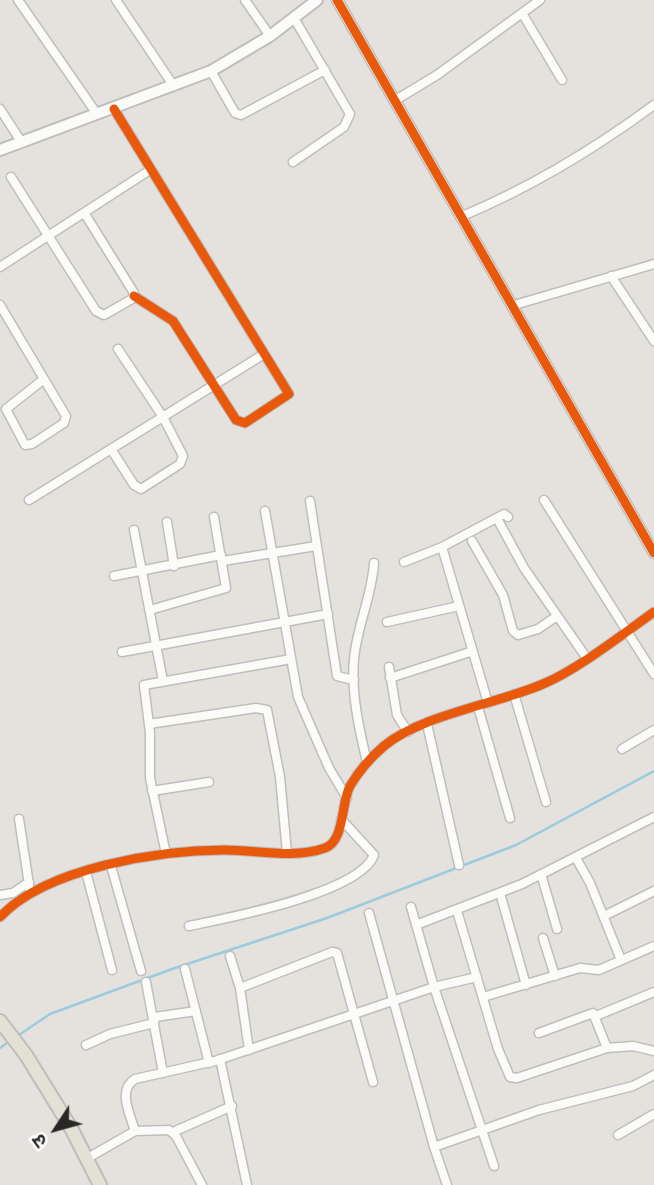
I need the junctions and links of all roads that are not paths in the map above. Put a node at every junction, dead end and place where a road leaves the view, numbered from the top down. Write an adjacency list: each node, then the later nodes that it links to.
1 (18, 0): 18 (street)
2 (116, 0): 13 (street)
3 (245, 0): 9 (street)
4 (317, 0): 8 (main road)
5 (337, 0): 14 (street)
6 (540, 0): 7 (street)
7 (522, 13): 12 (street); 14 (street)
8 (295, 18): 9 (main road); 10 (street)
9 (270, 36): 11 (main road)
10 (325, 70): 11 (street); 21 (street)
11 (211, 71): 13 (main road)
12 (562, 80)
13 (173, 85): 17 (main road)
14 (394, 101): 25 (street)
15 (654, 106): 25 (street)
16 (0, 109): 19 (street)
17 (114, 109): 18 (main road); 22 (street)
18 (97, 114): 19 (main road)
19 (22, 143): 20 (main road)
20 (0, 150)
21 (293, 162)
22 (150, 170): 24 (street); 35 (street)
23 (11, 177): 26 (street)
24 (85, 214): 26 (street); 30 (street)
25 (460, 217): 32 (street)
26 (48, 237): 28 (street); 30 (street)
27 (654, 264): 29 (street)
28 (0, 267)
29 (611, 276): 32 (street); 33 (street)
30 (134, 296): 37 (street)
31 (0, 305): 36 (street)
32 (511, 306): 53 (street)
33 (654, 341)
34 (118, 349): 38 (street)
35 (264, 354): 37 (street); 37 (street)
36 (44, 379): 36 (street)
37 (214, 385): 38 (street)
38 (163, 417): 39 (street); 39 (street)
39 (111, 449): 40 (street)
40 (29, 500)
41 (544, 500): 67 (street)
42 (310, 501): 50 (street)
43 (265, 511): 52 (street)
44 (214, 517): 54 (street)
45 (508, 517): 51 (street)
46 (167, 522): 57 (street)
47 (499, 522): 64 (street)
48 (134, 530): 58 (street)
49 (472, 541): 64 (street)
50 (317, 545): 52 (street); 63 (street)
51 (442, 547): 55 (street); 60 (street)
52 (272, 553): 54 (street); 65 (street)
53 (654, 553)
54 (222, 558): 57 (street); 61 (street)
55 (404, 562)
56 (374, 563): 76 (street)
57 (174, 566): 58 (street)
58 (141, 572): 59 (street); 61 (street)
59 (114, 576)
60 (459, 606): 66 (street); 69 (street)
61 (150, 610): 68 (street)
62 (654, 612): 67 (street)
63 (328, 614): 65 (street); 76 (street)
64 (557, 616): 71 (street)
65 (284, 621): 68 (street); 72 (street)
66 (387, 622)
67 (627, 630): 71 (street); 74 (street)
68 (156, 646): 70 (street); 77 (street)
69 (473, 651): 75 (street); 79 (street)
70 (122, 652)
71 (586, 657): 78 (street)
72 (291, 659): 77 (street); 89 (street)
73 (389, 667): 75 (street)
74 (654, 674)
75 (390, 678): 84 (street)
76 (354, 680): 86 (street)
77 (163, 681): 81 (street)
78 (514, 694): 79 (street); 90 (street)
79 (488, 703): 80 (street)
80 (478, 707): 82 (street); 92 (street)
81 (149, 724): 88 (street); 95 (street)
82 (427, 724): 84 (street); 98 (street)
83 (654, 730): 85 (street)
84 (408, 732): 86 (street)
85 (622, 748)
86 (367, 762): 89 (street)
87 (209, 782): 88 (street)
88 (152, 791): 96 (street)
89 (346, 798): 94 (street)
90 (546, 802)
91 (654, 817): 97 (street)
92 (510, 818)
93 (19, 819): 102 (street)
94 (341, 819): 95 (street); 112 (street)
95 (287, 853): 96 (street)
96 (166, 854): 99 (street)
97 (576, 858): 101 (street); 109 (street)
98 (459, 865)
99 (111, 866): 100 (street); 120 (street)
100 (86, 872): 102 (street); 119 (street)
101 (541, 874): 104 (street); 113 (street)
102 (30, 887): 105 (street); 110 (street)
103 (654, 891): 109 (street)
104 (500, 893): 107 (street); 124 (street)
105 (0, 895)
106 (411, 907): 111 (street)
107 (457, 911): 111 (street); 122 (street)
108 (369, 913): 129 (street)
109 (604, 916): 117 (street)
110 (0, 917)
111 (416, 925): 125 (street)
112 (190, 926)
113 (557, 929)
114 (543, 938): 121 (street)
115 (654, 946): 117 (street)
116 (230, 956): 126 (street)
117 (621, 960): 121 (street)
118 (185, 969): 130 (street)
119 (112, 970)
120 (141, 971)
121 (555, 976): 124 (street)
122 (477, 977): 125 (street); 128 (street)
123 (146, 982): 133 (street)
124 (526, 985): 128 (street)
125 (434, 987): 129 (street); 149 (street)
126 (240, 988): 131 (street); 140 (street)
127 (654, 992): 132 (street)
128 (483, 997): 139 (street)
129 (393, 1002): 131 (street); 153 (street)
130 (196, 1011): 133 (street); 143 (street)
131 (356, 1015): 140 (street); 146 (street)
132 (596, 1016): 135 (street); 139 (street)
133 (153, 1023): 137 (street); 144 (street)
134 (3, 1025): 154 (main road)
135 (539, 1033)
136 (654, 1041): 138 (street)
137 (86, 1045)
138 (643, 1047): 139 (street); 141 (street)
139 (607, 1048)
140 (249, 1050): 142 (street)
141 (654, 1051)
142 (220, 1059): 143 (street); 147 (street)
143 (209, 1063): 144 (street)
144 (163, 1073): 150 (street)
145 (654, 1075): 149 (street)
146 (373, 1082)
147 (232, 1106): 151 (street); 158 (street)
148 (654, 1114): 152 (street)
149 (481, 1130): 153 (street); 155 (street)
150 (135, 1131): 151 (street); 154 (street)
151 (173, 1132): 157 (street)
152 (618, 1135)
153 (434, 1147): 159 (street)
154 (86, 1158): 156 (main road)
155 (494, 1166)
156 (100, 1185)
157 (202, 1185)
158 (247, 1185)
159 (447, 1185)

